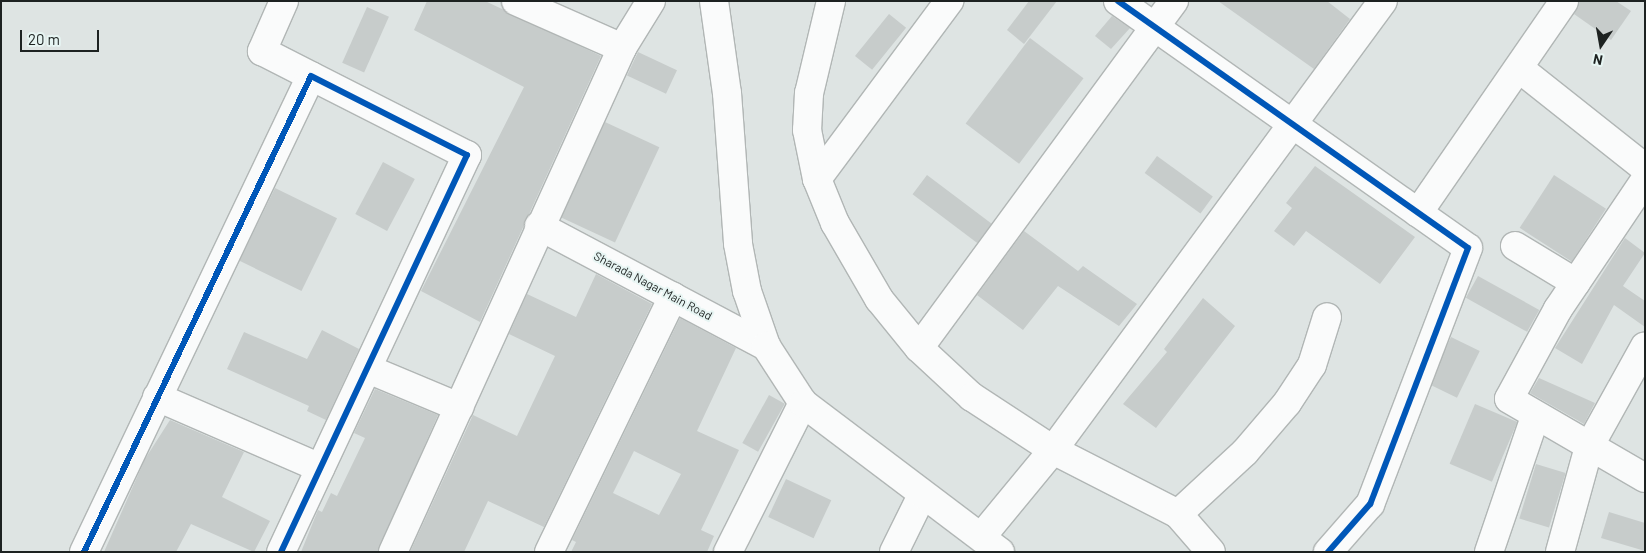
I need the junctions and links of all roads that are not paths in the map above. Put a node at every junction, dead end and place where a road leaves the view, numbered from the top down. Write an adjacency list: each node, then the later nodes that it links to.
1 (284, 1): 14 (street)
2 (516, 1): 12 (street)
3 (651, 1): 12 (street)
4 (714, 1): 25 (street)
5 (831, 1): 17 (street)
6 (949, 1): 17 (street)
7 (1118, 1): 11 (street)
8 (1174, 1): 11 (street)
9 (1383, 1): 15 (street)
10 (1564, 1): 13 (street)
11 (1156, 30): 15 (street); 27 (street)
12 (622, 48): 20 (street)
13 (1520, 69): 16 (street); 19 (street)
14 (311, 76): 28 (street); 29 (street)
15 (1292, 125): 19 (street); 34 (street)
16 (1645, 168)
17 (817, 179): 27 (street)
18 (1645, 180): 22 (street)
19 (1418, 213): 47 (street)
20 (539, 226): 23 (street, Sharada Nagar Main Road); 31 (street)
21 (1515, 246): 22 (street)
22 (1576, 282): 32 (street)
23 (673, 296): 25 (street, Sharada Nagar Main Road); 43 (street)
24 (1327, 317): 38 (street)
25 (766, 346): 30 (street)
26 (1645, 346): 33 (street)
27 (919, 348): 34 (street)
28 (368, 368): 31 (street); 35 (street)
29 (157, 397): 35 (street); 40 (street)
30 (803, 403): 37 (street); 44 (street)
31 (459, 407): 42 (street)
32 (1535, 417): 33 (street); 48 (street)
33 (1588, 447): 36 (street); 49 (street)
34 (1046, 458): 38 (street); 39 (street)
35 (320, 468): 41 (street)
36 (1645, 478)
37 (922, 495): 39 (street); 45 (street)
38 (1178, 514): 46 (street)
39 (991, 544)
40 (84, 552)
41 (281, 552)
42 (393, 552)
43 (549, 552)
44 (728, 552)
45 (894, 552)
46 (1211, 552)
47 (1328, 552)
48 (1489, 552)
49 (1560, 552)

